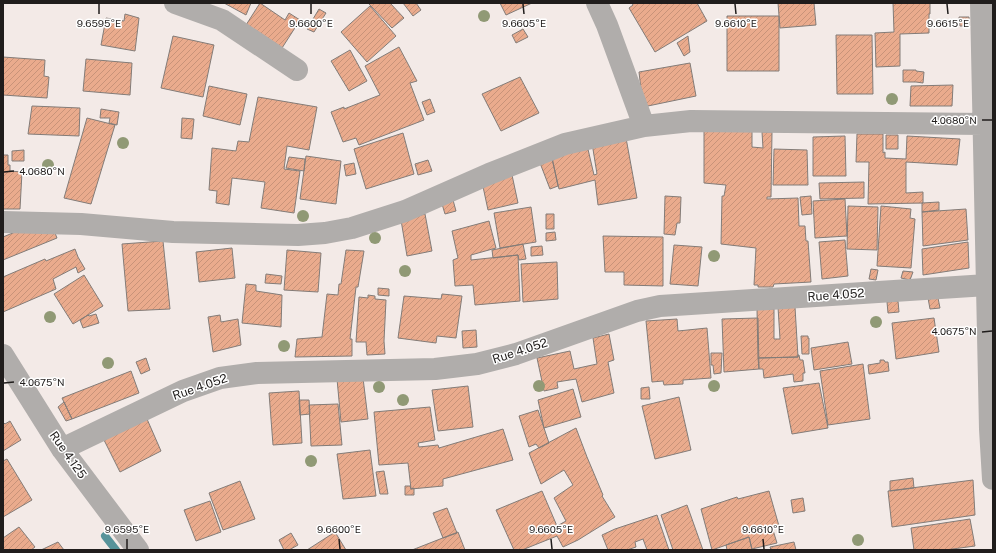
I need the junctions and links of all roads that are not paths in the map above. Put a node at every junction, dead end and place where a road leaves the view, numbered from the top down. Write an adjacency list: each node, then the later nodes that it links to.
1 (175, 3): 4 (street)
2 (597, 3): 6 (street)
3 (981, 3): 5 (street)
4 (297, 70)
5 (984, 124): 6 (street); 8 (street)
6 (644, 126): 7 (street)
7 (3, 222)
8 (987, 285): 10 (street); 11 (street, Rue 4.052)
9 (3, 355): 11 (street, Rue 4.125)
10 (991, 429): 12 (street)
11 (62, 449): 13 (street, Rue 4.125)
12 (993, 480)
13 (138, 550)

